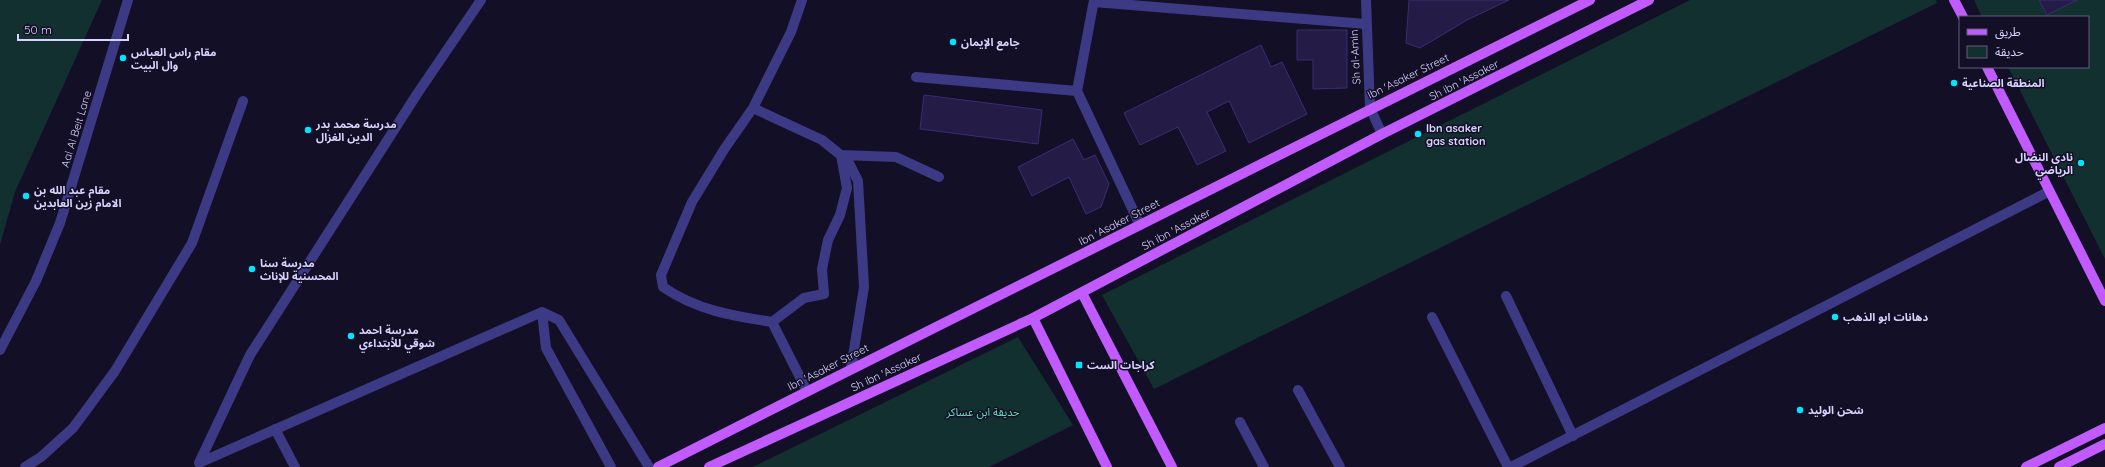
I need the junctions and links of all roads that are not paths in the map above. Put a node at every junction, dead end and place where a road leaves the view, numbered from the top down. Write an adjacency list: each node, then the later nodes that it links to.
1 (128, 0): 29 (street, Aal Al Beit Lane)
2 (481, 0): 38 (street)
3 (802, 0): 15 (street)
4 (1366, 0): 10 (street, Sh al-Amin)
5 (1590, 0): 16 (main road, Ibn 'Asaker Street)
6 (1648, 0): 17 (main road, Sh ibn 'Assaker)
7 (1954, 0): 9 (main road)
8 (1094, 1): 10 (street); 13 (street)
9 (1962, 16)
10 (1366, 24): 16 (street, Sh al-Amin)
11 (1987, 68): 20 (main road)
12 (916, 77): 13 (street)
13 (1077, 91): 21 (street)
14 (243, 101): 39 (street)
15 (753, 108): 18 (street); 28 (street)
16 (1370, 108): 17 (street, Sh al-Amin); 21 (main road, Ibn 'Asaker Street)
17 (1382, 134): 22 (main road, Sh ibn 'Assaker)
18 (841, 155): 19 (street); 28 (street); 30 (street)
19 (939, 177)
20 (2048, 192): 24 (main road); 36 (street)
21 (1140, 225): 30 (main road, Ibn 'Asaker Street)
22 (1082, 293): 27 (main road, Sh ibn 'Assaker); 46 (main road)
23 (1506, 296): 36 (street)
24 (2105, 301)
25 (542, 312): 35 (street); 41 (street); 42 (street)
26 (1432, 317): 49 (street)
27 (1033, 318): 44 (main road, Sh ibn 'Assaker); 45 (main road)
28 (772, 322): 32 (street)
29 (0, 350)
30 (851, 368): 32 (main road, Ibn 'Asaker Street)
31 (1298, 390): 48 (street)
32 (807, 391): 43 (main road, Ibn 'Asaker Street)
33 (1240, 422): 47 (street)
34 (2105, 428): 51 (main road)
35 (275, 429): 38 (street); 40 (street)
36 (1573, 436): 50 (street)
37 (2105, 444): 52 (main road)
38 (198, 466)
39 (25, 467)
40 (295, 467)
41 (611, 467)
42 (649, 467)
43 (658, 467)
44 (709, 467)
45 (1107, 467)
46 (1172, 467)
47 (1264, 467)
48 (1340, 467)
49 (1508, 467)
50 (1511, 467)
51 (2026, 467)
52 (2059, 467)

